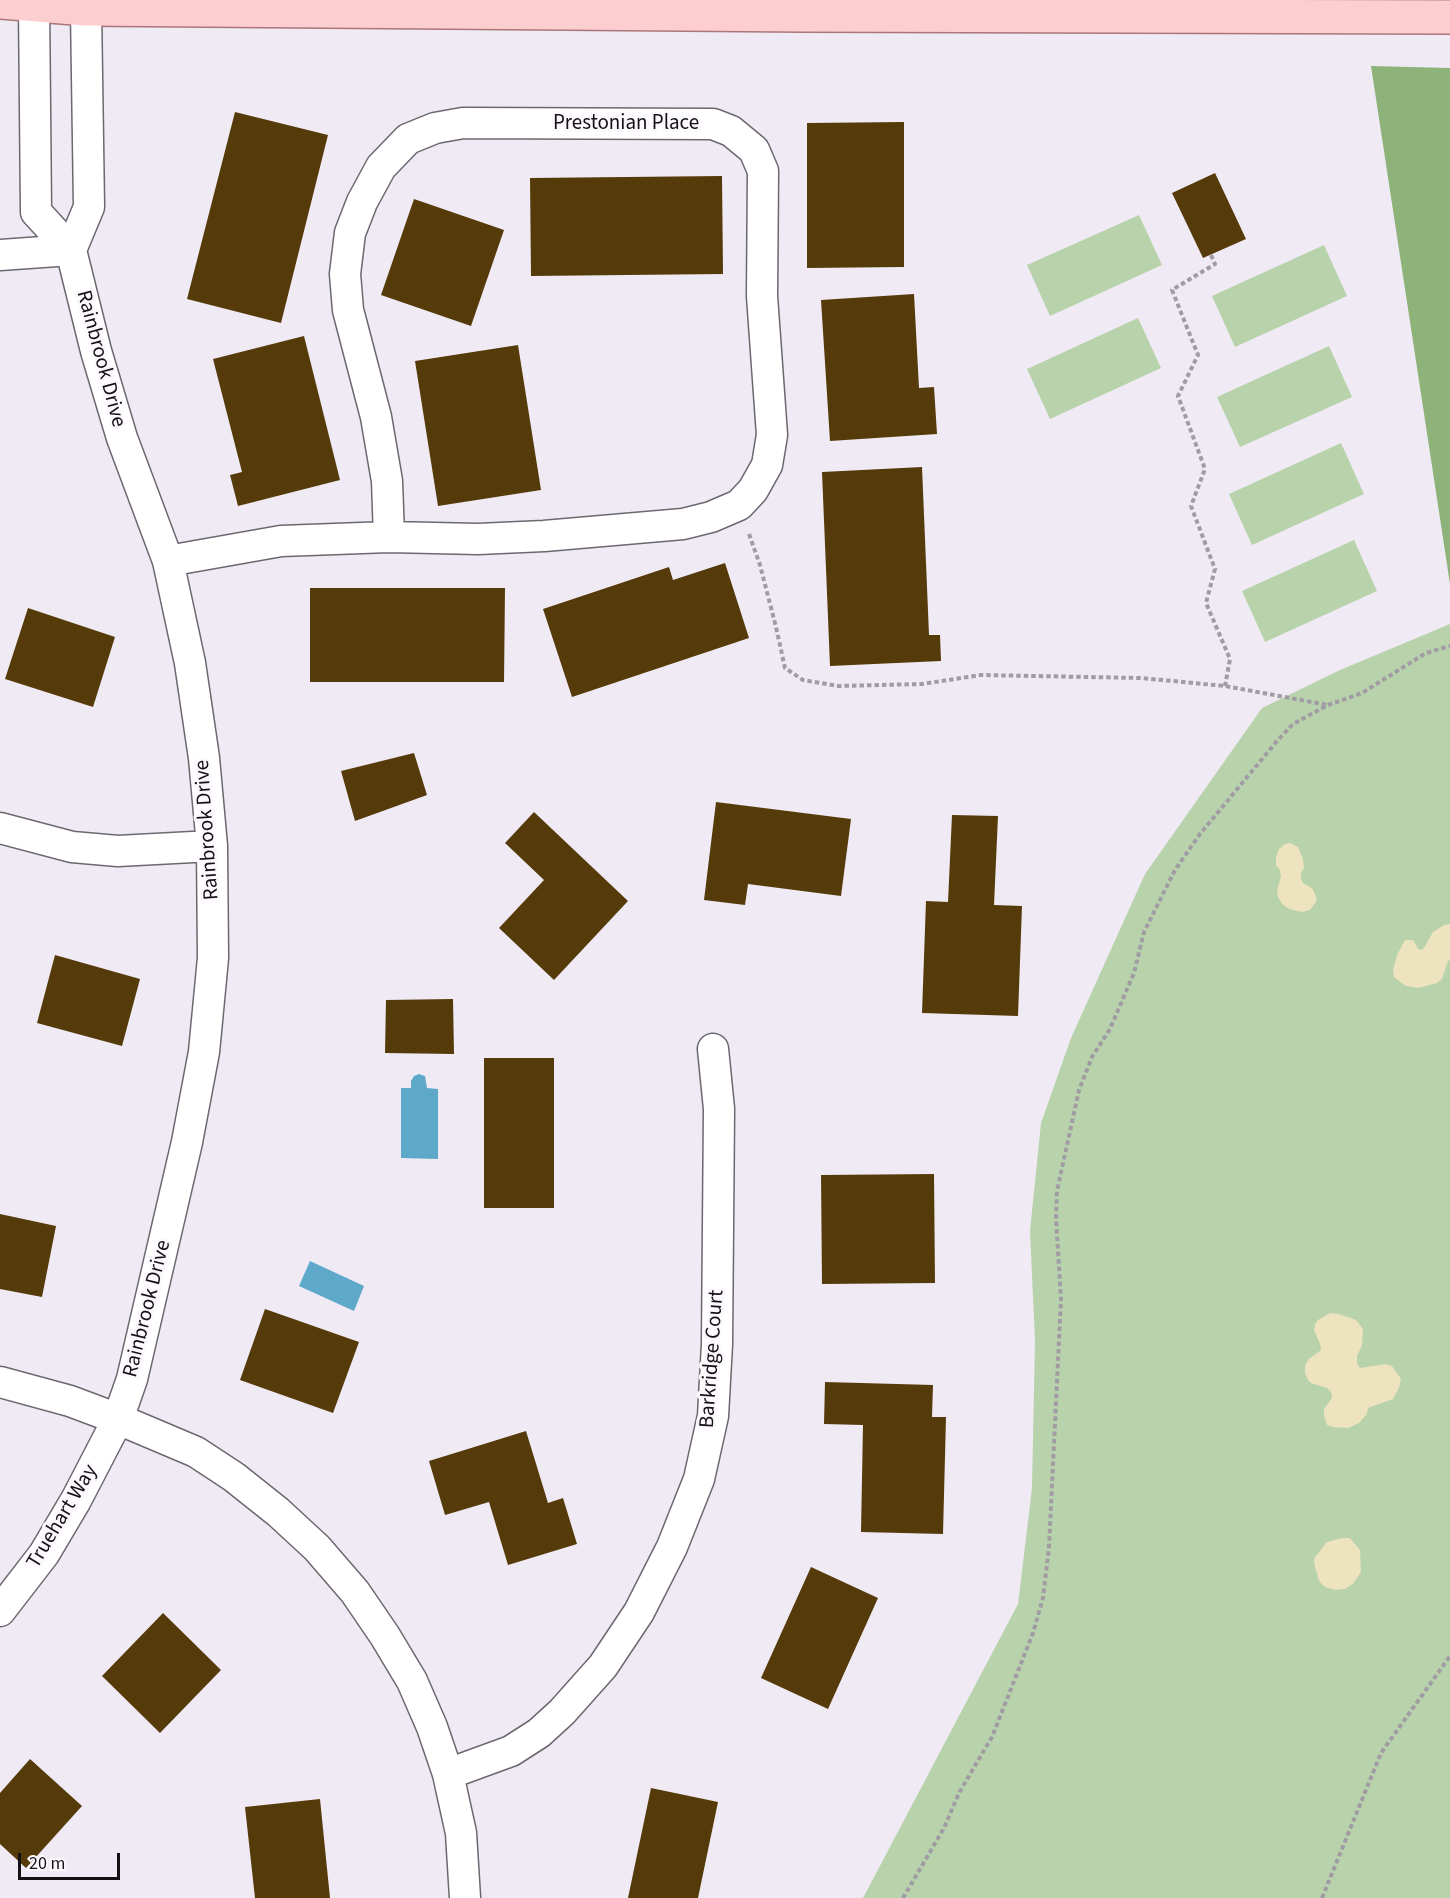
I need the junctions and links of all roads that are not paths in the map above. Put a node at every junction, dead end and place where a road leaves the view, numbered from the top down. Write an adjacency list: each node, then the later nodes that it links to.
1 (0, 2): 2 (main road)
2 (34, 5): 3 (main road); 5 (street, Rainbrook Drive)
3 (86, 9): 4 (main road); 5 (street)
4 (1450, 17)
5 (71, 250): 6 (street); 8 (street, Rainbrook Drive)
6 (0, 255)
7 (389, 537): 7 (street, Prestonian Place); 8 (street)
8 (168, 561): 10 (street, Rainbrook Drive)
9 (0, 828): 10 (street)
10 (212, 846): 13 (street, Rainbrook Drive)
11 (713, 1049): 15 (street, Barkridge Court)
12 (0, 1382): 13 (street)
13 (118, 1419): 14 (street, Truehart Way); 15 (street)
14 (0, 1611)
15 (448, 1774): 16 (street)
16 (465, 1898)

